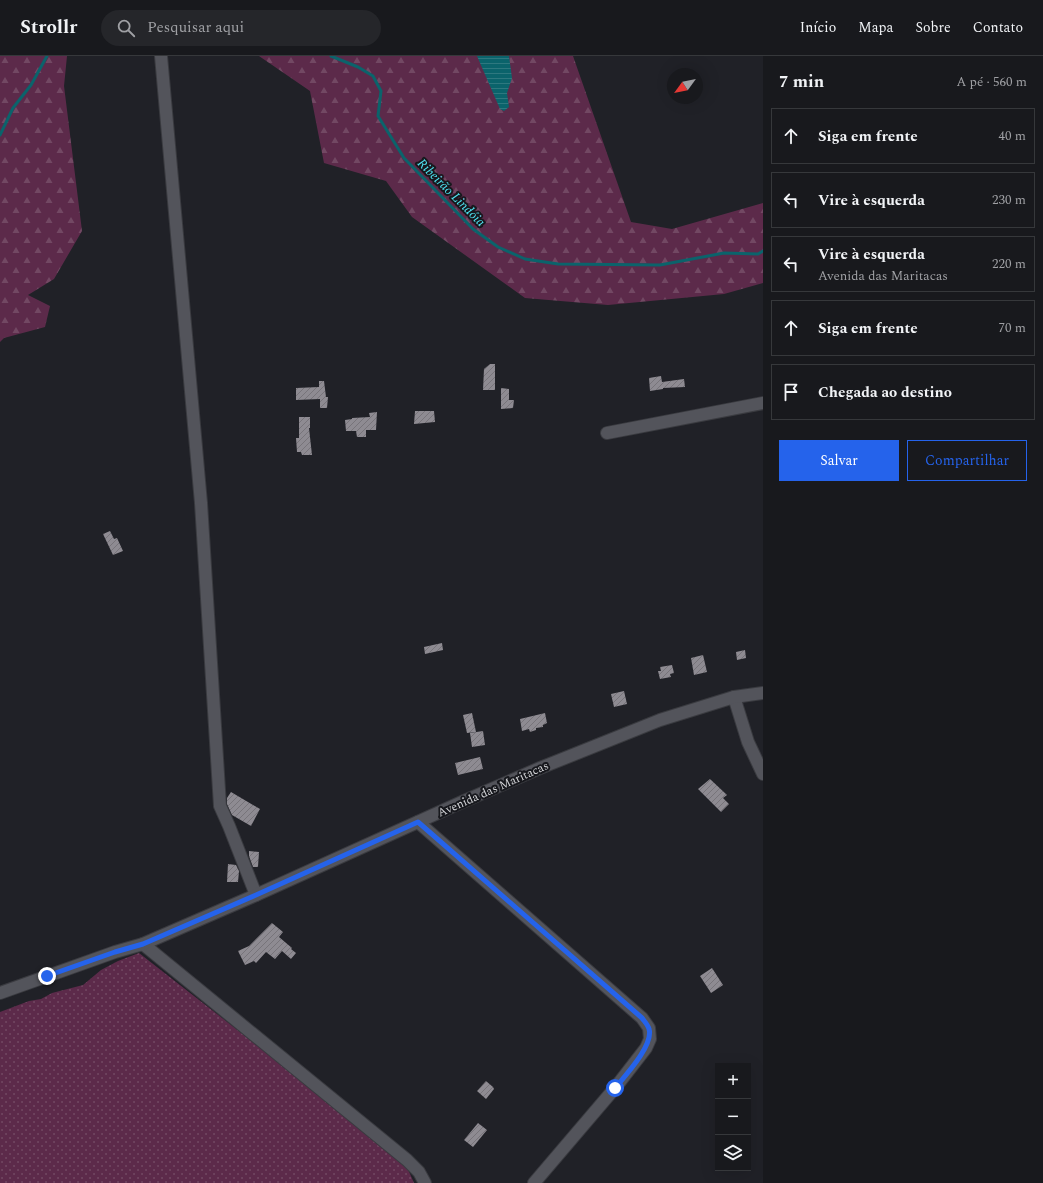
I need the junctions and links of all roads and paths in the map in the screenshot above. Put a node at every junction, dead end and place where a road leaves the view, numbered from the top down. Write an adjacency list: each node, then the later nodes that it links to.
1 (161, 56): 8 (street)
2 (763, 403): 3 (street)
3 (607, 433)
4 (763, 693): 5 (street, Avenida das Maritacas)
5 (734, 697): 6 (street); 7 (street, Avenida das Maritacas)
6 (763, 774)
7 (418, 822): 8 (street, Avenida das Maritacas); 12 (street)
8 (256, 895): 9 (street, Avenida das Maritacas)
9 (143, 944): 10 (street, Avenida das Maritacas); 11 (street)
10 (0, 993)
11 (425, 1183)
12 (534, 1183)

